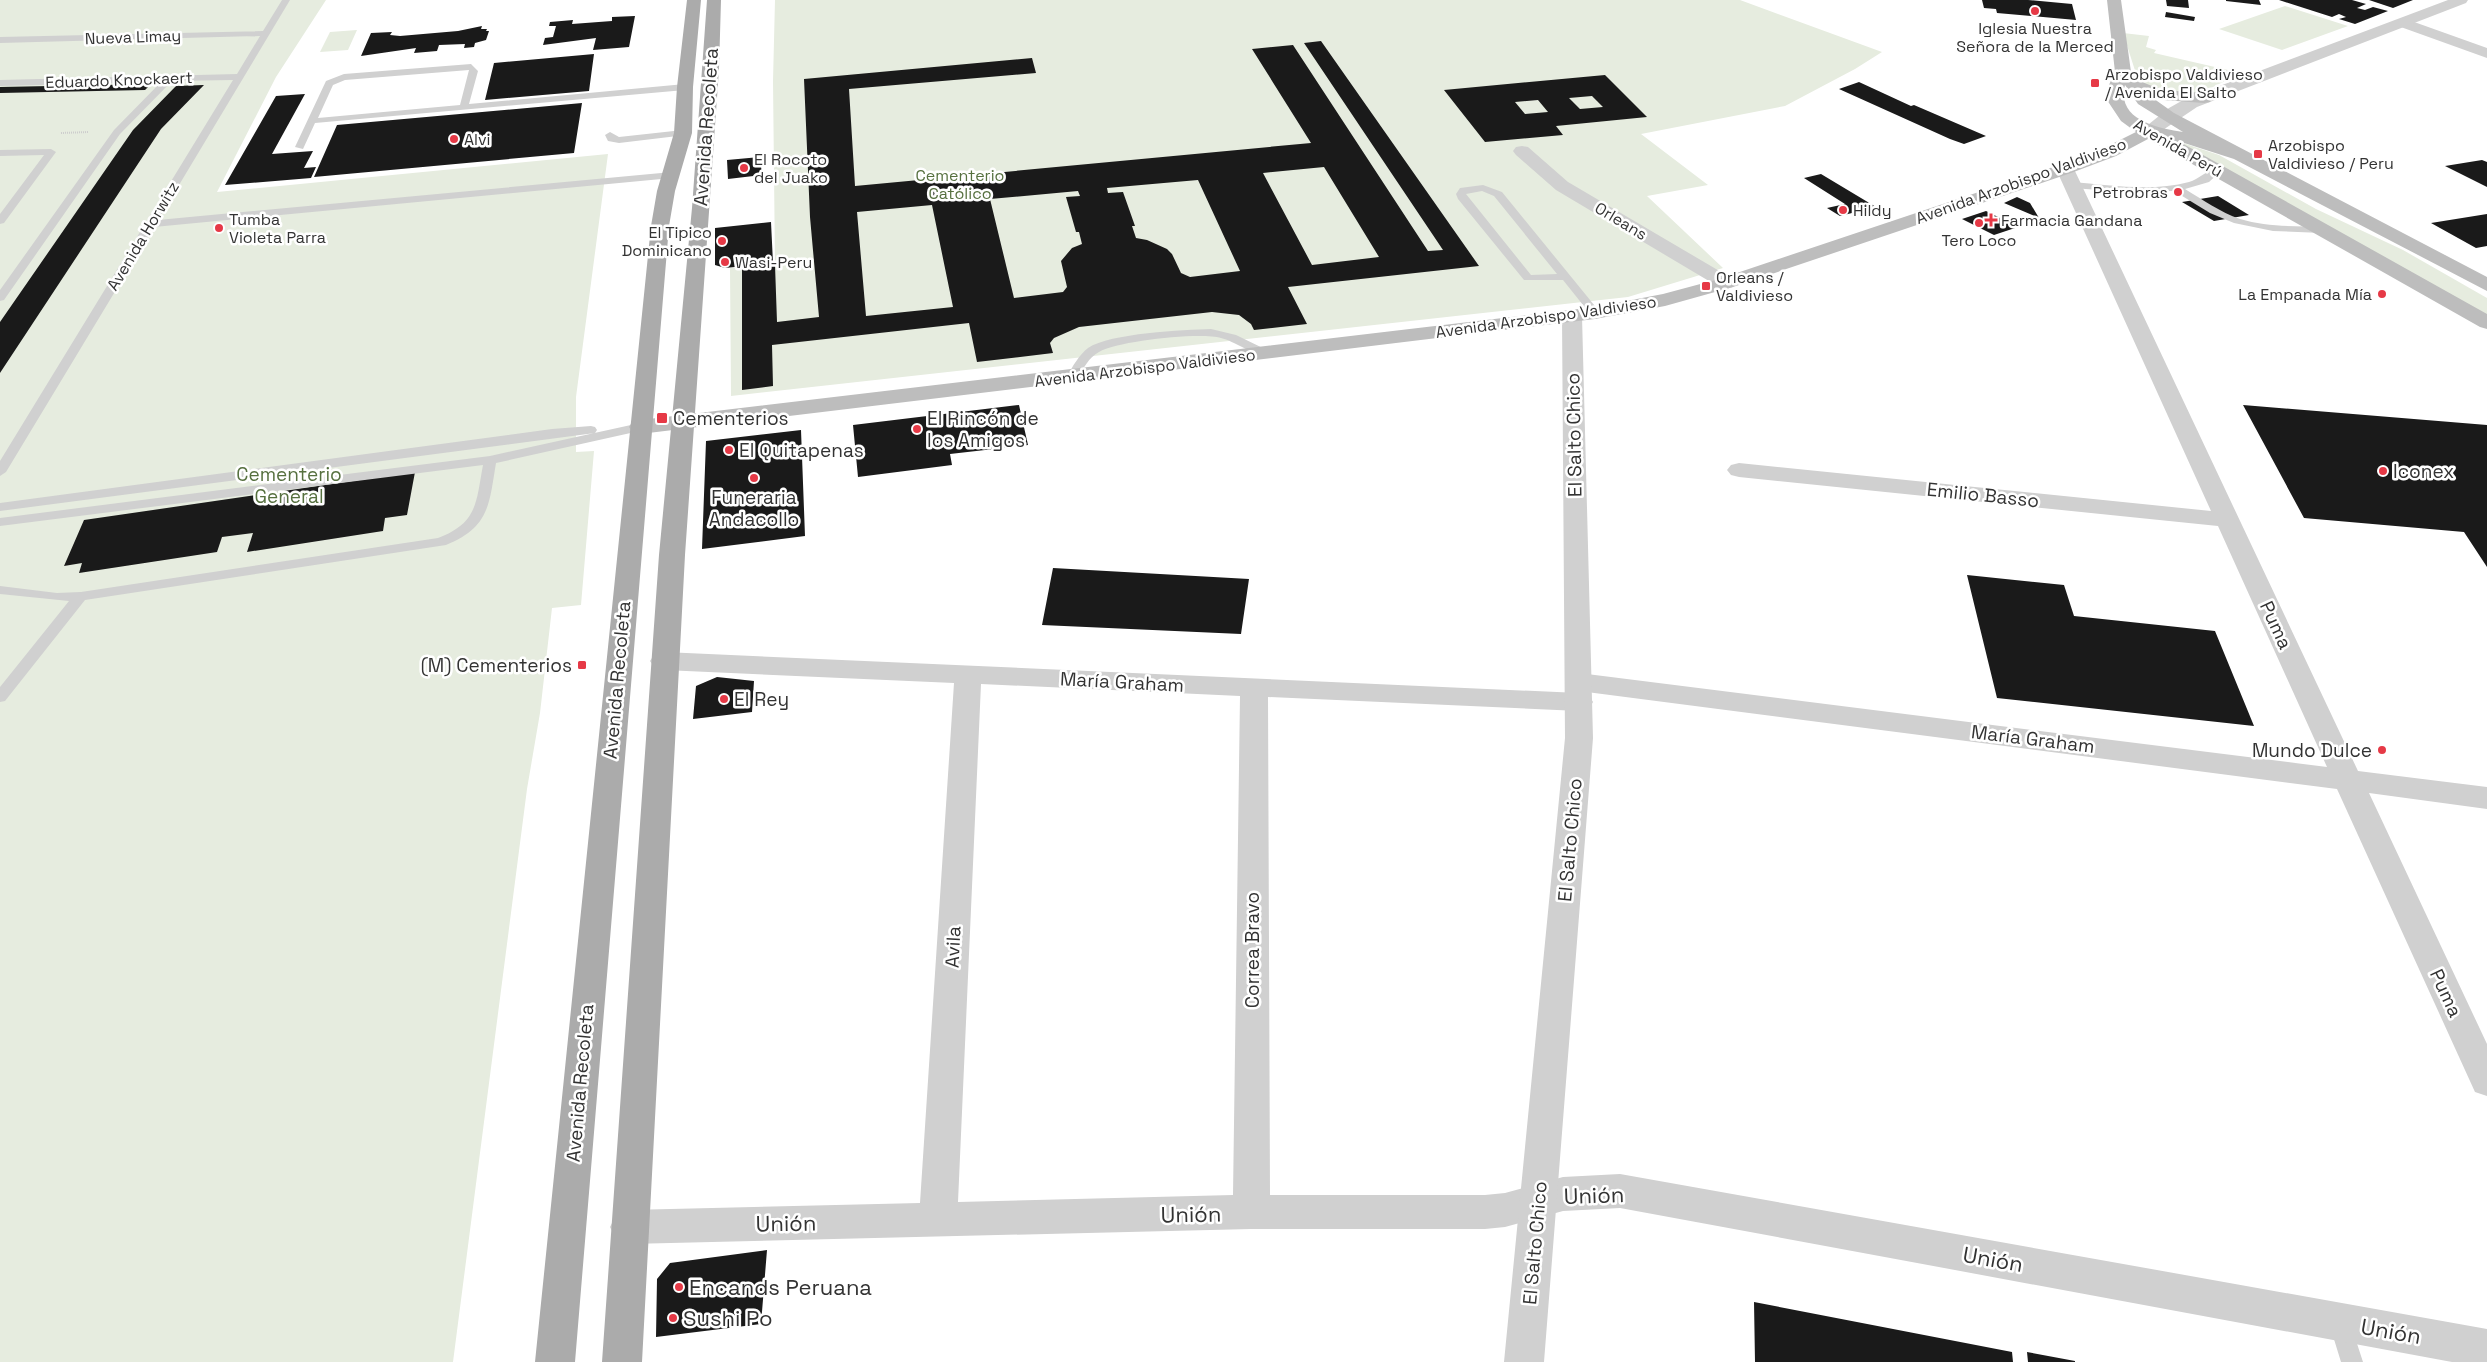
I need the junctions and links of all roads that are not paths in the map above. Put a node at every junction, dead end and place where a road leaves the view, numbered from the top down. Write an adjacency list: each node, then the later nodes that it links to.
1 (286, 0): 7 (lane, Avenida Horwitz)
2 (694, 0): 14 (main road, Avenida Recoleta)
3 (714, 0): 39 (main road, Avenida Recoleta)
4 (2114, 0): 11 (main road)
5 (2461, 0): 6 (street, Avenida Arzobispo Valdivieso)
6 (2403, 22): 9 (street); 15 (street, Avenida Arzobispo Valdivieso)
7 (266, 33): 8 (lane, Nueva Limay); 10 (lane, Avenida Horwitz)
8 (0, 40)
9 (2487, 53)
10 (238, 77): 12 (lane, Eduardo Knockaert); 31 (lane, Avenida Horwitz)
11 (2127, 77): 15 (main road); 17 (main road, Avenida Perú); 19 (main road, Avenida Perú)
12 (169, 79): 13 (lane, Eduardo Knockaert); 36 (lane)
13 (0, 84)
14 (685, 87): 16 (lane); 20 (main road, Avenida Recoleta)
15 (2204, 98): 17 (street, Avenida Arzobispo Valdivieso)
16 (464, 107): 18 (lane); 18 (lane)
17 (2168, 117): 19 (street, Avenida Arzobispo Valdivieso); 25 (main road, Avenida Perú)
18 (312, 121): 22 (lane)
19 (2148, 132): 25 (main road); 26 (main road, Avenida Perú); 28 (main road, Avenida Arzobispo Valdivieso)
20 (683, 133): 21 (lane); 27 (main road, Avenida Recoleta)
21 (610, 135)
22 (300, 147)
23 (1522, 151): 34 (street, Orleans)
24 (0, 153): 30 (lane)
25 (2246, 157): 35 (main road, Avenida Perú)
26 (2216, 170): 29 (lane); 32 (main road, Avenida Perú)
27 (672, 176): 31 (lane); 40 (main road, Avenida Recoleta)
28 (2068, 177): 29 (lane); 34 (main road, Avenida Arzobispo Valdivieso); 45 (street, Puma)
29 (2176, 187): 32 (lane)
30 (0, 221)
31 (150, 224): 43 (lane, Avenida Horwitz)
32 (2322, 230): 38 (main road, Avenida Perú)
33 (1565, 277): 33 (lane); 37 (lane)
34 (1726, 283): 37 (main road, Avenida Arzobispo Valdivieso)
35 (2487, 285)
36 (0, 298)
37 (1583, 315): 39 (main road, Avenida Arzobispo Valdivieso); 52 (street, El Salto Chico)
38 (2487, 323)
39 (685, 422): 40 (main road, Avenida Arzobispo Valdivieso); 49 (main road, Avenida Recoleta)
40 (640, 427): 41 (lane); 44 (lane); 63 (main road, Avenida Recoleta)
41 (490, 460): 46 (lane); 48 (lane)
42 (1739, 470): 45 (street, Emilio Basso)
43 (0, 472)
44 (0, 507)
45 (2227, 520): 54 (street, Puma)
46 (0, 522)
47 (0, 590): 48 (lane)
48 (81, 596): 53 (lane)
49 (664, 661): 50 (street, María Graham); 60 (main road, Avenida Recoleta)
50 (968, 675): 51 (street, María Graham); 59 (street, Avila)
51 (1254, 687): 52 (street, María Graham); 58 (street, Correa Bravo)
52 (1579, 692): 54 (street, María Graham); 57 (street, El Salto Chico)
53 (0, 697)
54 (2346, 778): 55 (street, María Graham); 56 (street, Puma)
55 (2487, 798)
56 (2487, 1082)
57 (1539, 1200): 58 (street, Unión); 61 (street, Unión); 65 (street, El Salto Chico)
58 (1251, 1212): 59 (street, Unión)
59 (938, 1220): 60 (street, Unión)
60 (629, 1227): 64 (main road, Avenida Recoleta)
61 (2340, 1322): 62 (street, Unión); 66 (lane)
62 (2487, 1349)
63 (555, 1362)
64 (622, 1362)
65 (1524, 1362)
66 (2352, 1362)

